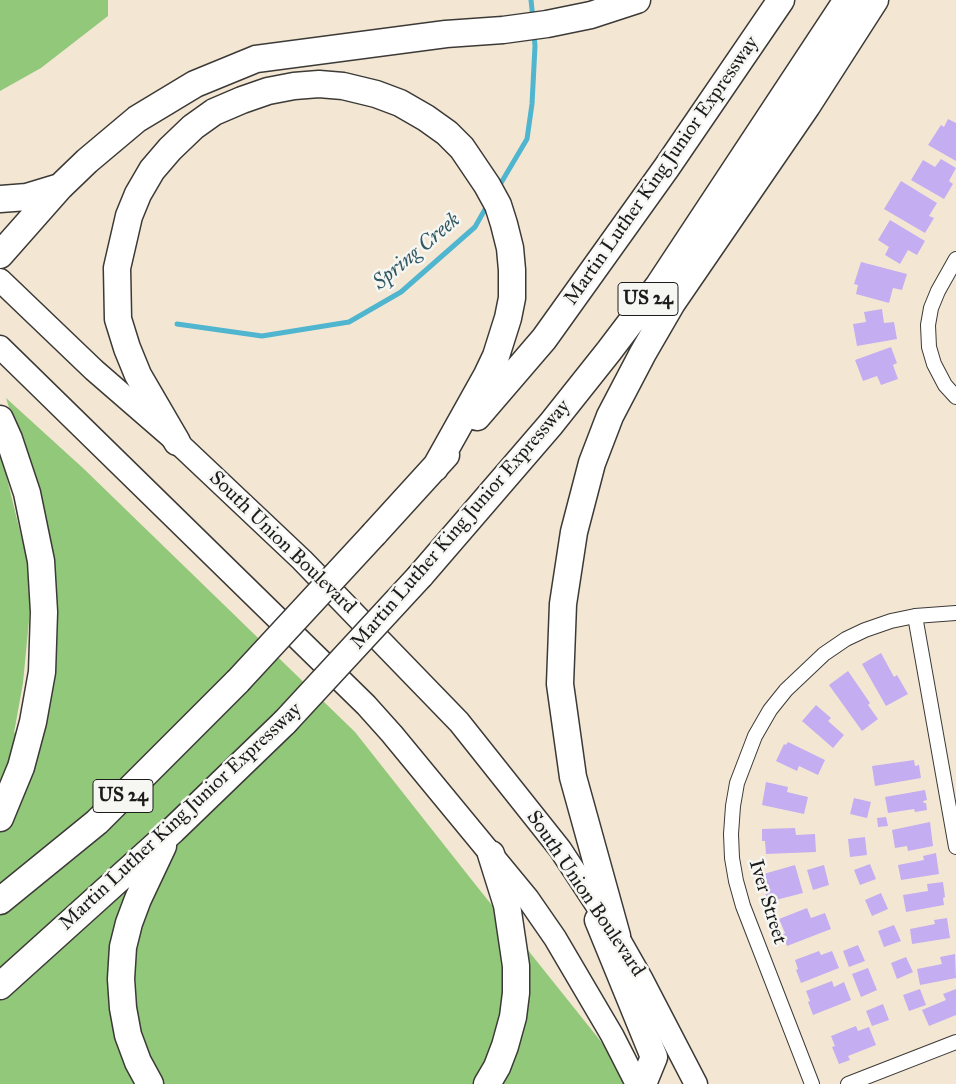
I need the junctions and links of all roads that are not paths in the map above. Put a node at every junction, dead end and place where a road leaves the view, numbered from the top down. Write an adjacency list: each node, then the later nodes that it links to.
1 (638, 0): 5 (highway)
2 (781, 0): 14 (highway, Martin Luther King Junior Expressway / US 24)
3 (847, 0): 18 (highway, Martin Luther King Junior Expressway / US 24, bridge)
4 (875, 0): 23 (highway)
5 (60, 187): 6 (highway); 7 (highway)
6 (0, 199)
7 (0, 255)
8 (956, 260): 11 (street)
9 (0, 280): 13 (main road, South Union Boulevard)
10 (0, 347): 20 (main road)
11 (956, 397)
12 (0, 420): 17 (highway)
13 (177, 442): 14 (highway); 21 (main road, South Union Boulevard)
14 (435, 468): 22 (highway, Martin Luther King Junior Expressway / US 24, bridge)
15 (956, 612): 16 (street, Iver Street)
16 (915, 616): 19 (street); 31 (street, Iver Street)
17 (0, 818)
18 (173, 830): 24 (highway, Martin Luther King Junior Expressway / US 24); 26 (highway)
19 (956, 848)
20 (491, 854): 27 (highway); 28 (main road)
21 (586, 889): 23 (main road, South Union Boulevard); 29 (highway)
22 (0, 901)
23 (617, 936): 30 (main road, South Union Boulevard)
24 (0, 986)
25 (956, 1042): 32 (street)
26 (150, 1084)
27 (487, 1084)
28 (637, 1084)
29 (643, 1084)
30 (696, 1084)
31 (812, 1084)
32 (848, 1084)

